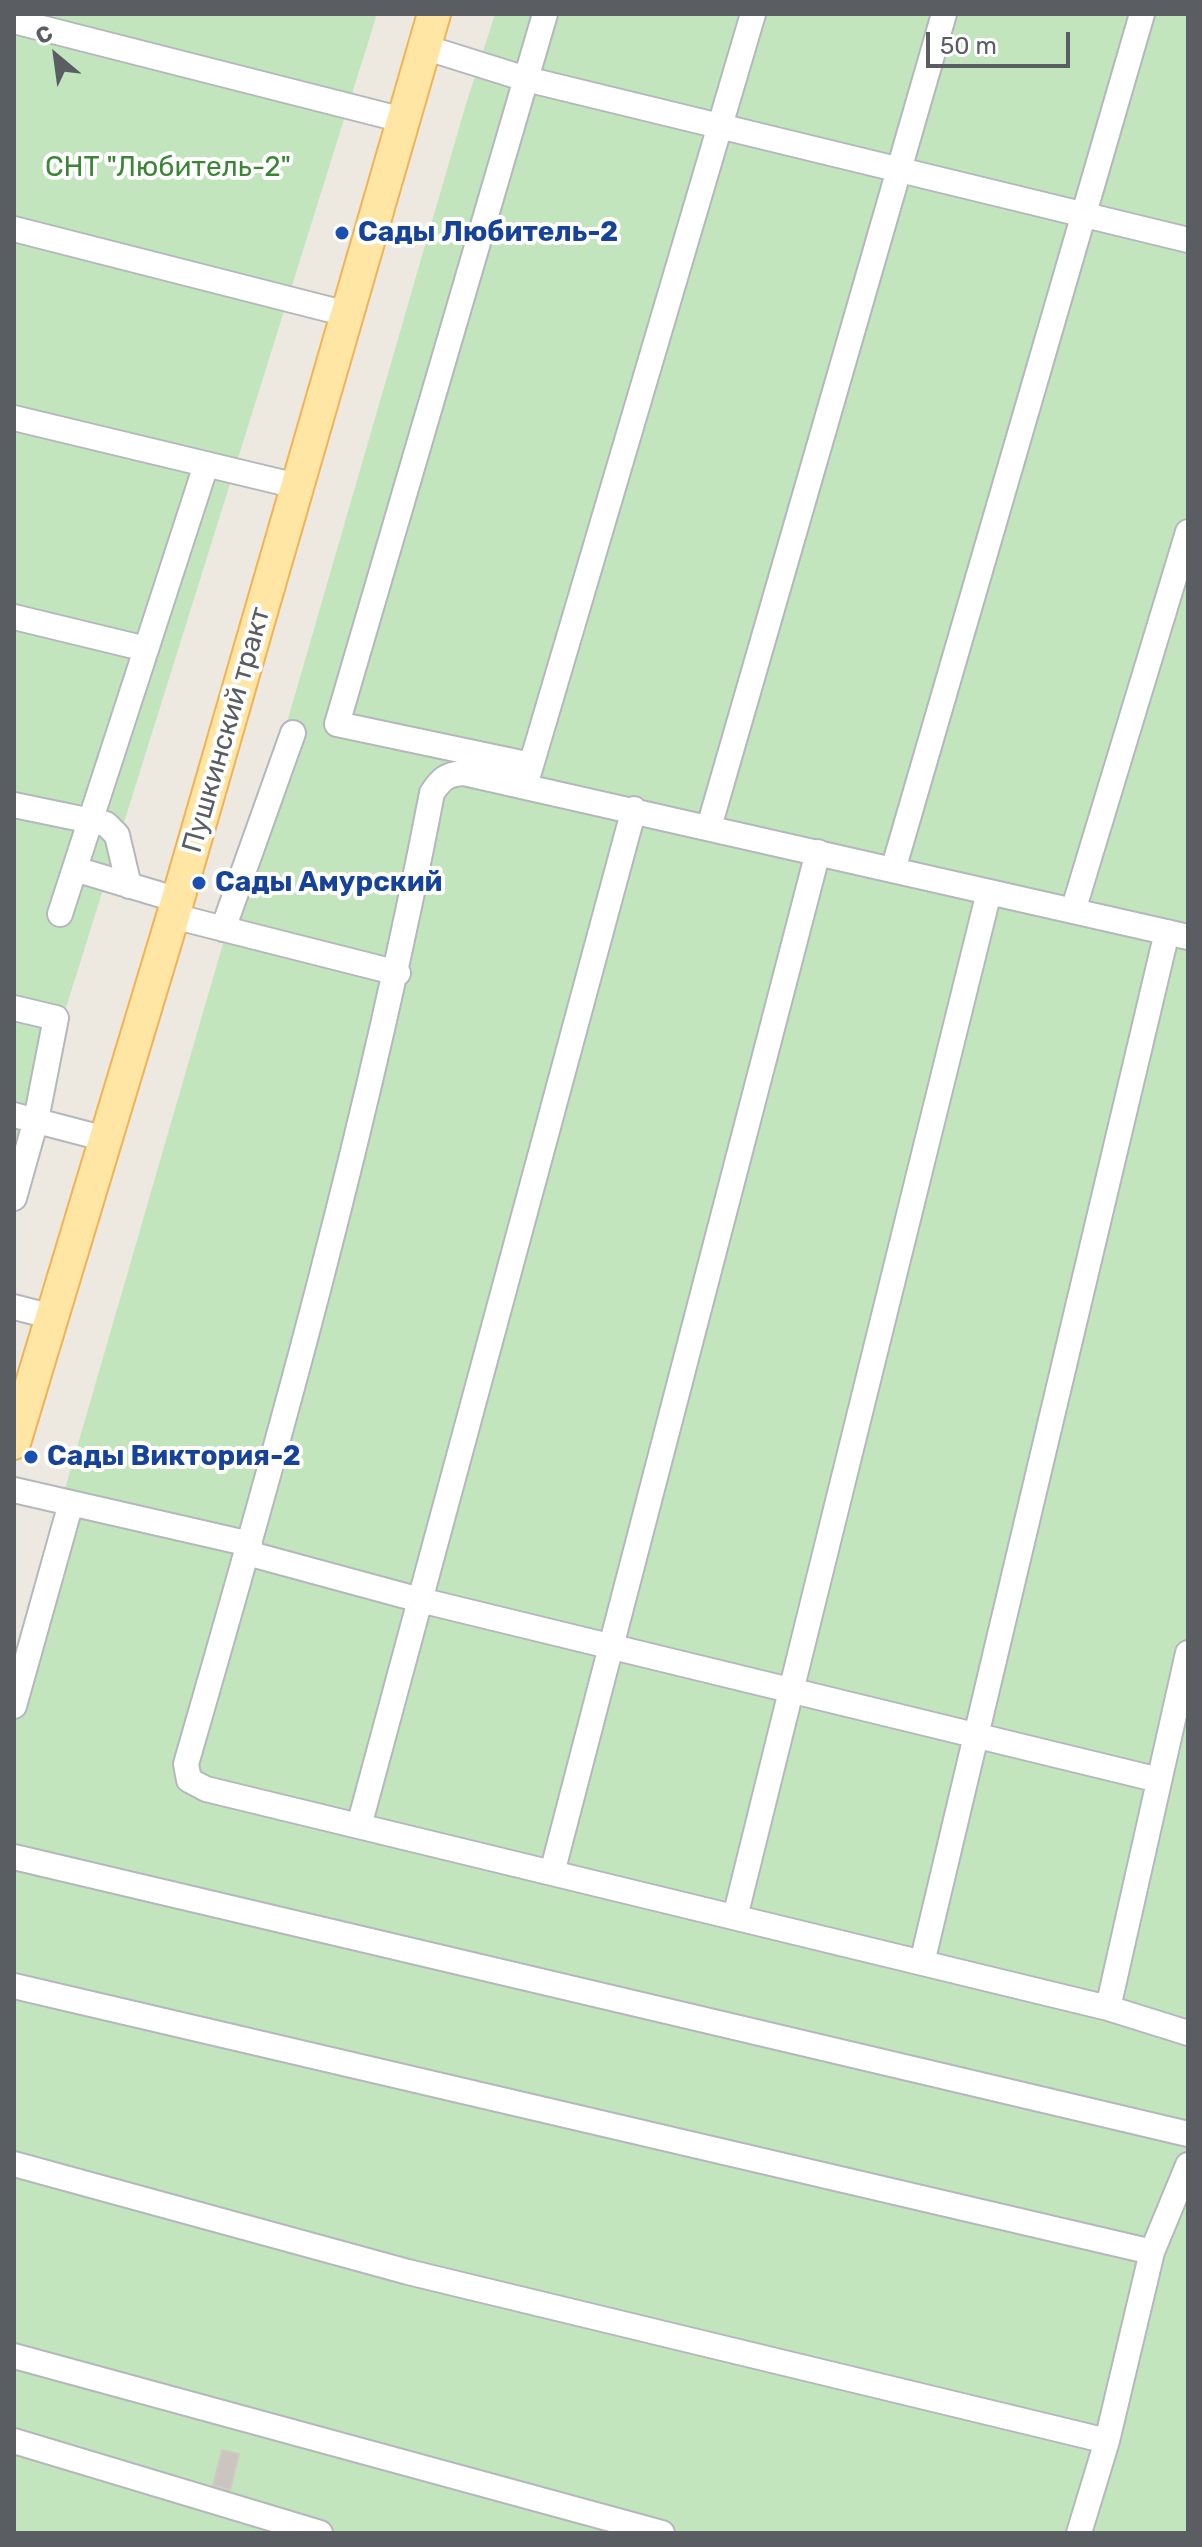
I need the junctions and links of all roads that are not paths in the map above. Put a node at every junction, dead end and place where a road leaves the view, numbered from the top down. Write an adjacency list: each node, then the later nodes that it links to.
1 (434, 14): 7 (main road, Пушкинский тракт)
2 (545, 14): 8 (lane)
3 (753, 14): 10 (lane)
4 (944, 14): 11 (lane)
5 (1142, 14): 12 (lane)
6 (14, 21): 9 (lane)
7 (424, 47): 8 (lane); 9 (main road, Пушкинский тракт)
8 (526, 79): 10 (lane); 23 (lane)
9 (403, 120): 15 (main road, Пушкинский тракт)
10 (721, 126): 11 (lane); 23 (lane)
11 (898, 170): 12 (lane); 27 (lane)
12 (1081, 214): 14 (lane); 30 (lane)
13 (14, 229): 15 (lane)
14 (1188, 240)
15 (347, 314): 18 (main road, Пушкинский тракт)
16 (14, 418): 17 (lane)
17 (206, 465): 18 (lane); 21 (lane)
18 (297, 486): 33 (main road, Пушкинский тракт)
19 (1188, 532): 34 (lane)
20 (14, 617): 21 (lane)
21 (146, 649): 26 (lane)
22 (293, 733): 36 (lane)
23 (528, 776): 25 (lane); 38 (lane)
24 (14, 805): 26 (lane)
25 (634, 809): 27 (lane); 49 (lane)
26 (90, 822): 29 (lane); 31 (lane)
27 (709, 827): 28 (lane)
28 (818, 852): 30 (lane); 50 (lane)
29 (75, 869): 31 (lane); 35 (lane)
30 (893, 870): 32 (lane)
31 (129, 886): 33 (lane)
32 (989, 892): 34 (lane); 52 (lane)
33 (175, 908): 36 (lane); 41 (main road, Пушкинский тракт)
34 (1073, 911): 37 (lane)
35 (60, 914)
36 (223, 929): 38 (lane)
37 (1178, 935): 54 (lane)
38 (398, 973): 48 (lane)
39 (14, 1008): 40 (lane)
40 (25, 1118): 41 (lane); 42 (lane)
41 (106, 1139): 44 (main road, Пушкинский тракт)
42 (14, 1198)
43 (14, 1307): 44 (lane)
44 (53, 1317): 45 (main road, Пушкинский тракт)
45 (14, 1443)
46 (14, 1490): 47 (lane)
47 (71, 1503): 48 (lane); 53 (lane)
48 (249, 1549): 49 (lane); 56 (lane)
49 (420, 1600): 50 (lane); 56 (lane)
50 (611, 1646): 52 (lane); 58 (lane)
51 (1188, 1653): 55 (lane)
52 (791, 1690): 54 (lane); 59 (lane)
53 (14, 1706)
54 (976, 1737): 55 (lane); 60 (lane)
55 (1159, 1780): 62 (lane)
56 (359, 1826): 58 (lane)
57 (14, 1857): 64 (lane)
58 (552, 1873): 59 (lane)
59 (735, 1917): 60 (lane)
60 (922, 1963): 62 (lane)
61 (14, 1986): 67 (lane)
62 (1108, 2008): 63 (lane)
63 (1188, 2033)
64 (1188, 2134)
65 (14, 2164): 70 (lane)
66 (1188, 2165): 67 (lane)
67 (1152, 2252): 70 (lane)
68 (14, 2356): 71 (lane)
69 (14, 2441): 72 (lane)
70 (1107, 2441): 74 (lane)
71 (573, 2522): 73 (lane)
72 (320, 2533)
73 (662, 2533)
74 (1079, 2533)

